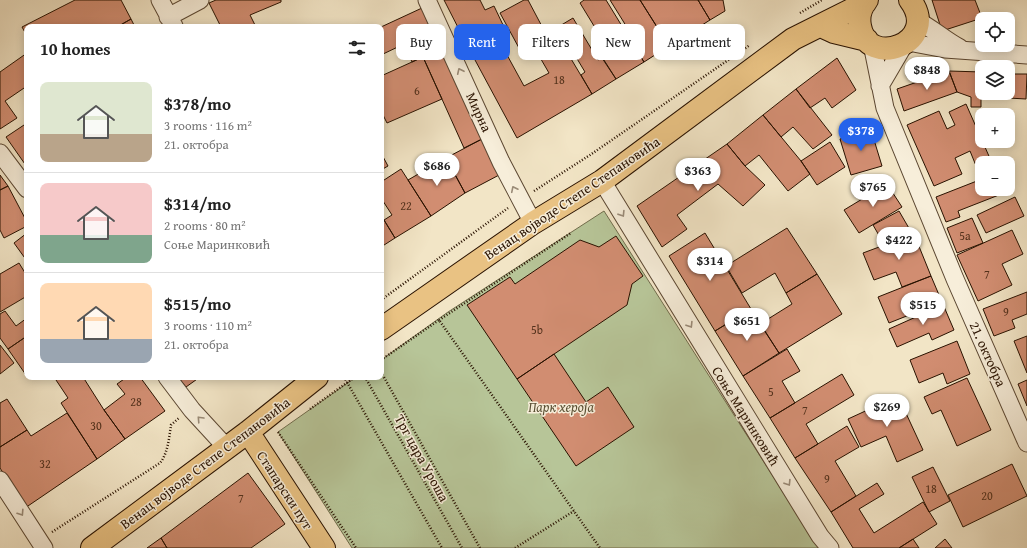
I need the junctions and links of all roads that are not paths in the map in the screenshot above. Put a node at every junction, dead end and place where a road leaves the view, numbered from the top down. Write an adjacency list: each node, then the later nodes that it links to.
1 (160, 0): 7 (street)
2 (200, 0): 7 (street)
3 (427, 0): 17 (street, Мирна, one-way to 3)
4 (910, 0): 6 (main road)
5 (866, 1): 8 (main road, Венац војводе Степе Степановића); 9 (main road)
6 (918, 21): 10 (main road); 11 (street)
7 (171, 22)
8 (821, 26): 9 (main road); 15 (main road, Венац војводе Степе Степановића)
9 (870, 42): 10 (main road); 13 (street, 21. октобра)
10 (906, 43): 11 (street); 13 (street)
11 (965, 51): 12 (street)
12 (1027, 55)
13 (880, 86): 22 (street, 21. октобра)
14 (0, 153): 16 (street)
15 (602, 181): 17 (main road, Венац војводе Степе Степановића); 28 (street, Соње Маринковић, one-way to 28)
16 (24, 185)
17 (533, 223): 18 (main road, Венац војводе Степе Степановића)
18 (384, 327)
19 (169, 380): 23 (street, one-way to 19)
20 (313, 380): 21 (main road, Венац војводе Степе Степановића)
21 (248, 432): 23 (main road, Венац војводе Степе Степановића); 27 (main road, Стапарски пут)
22 (1027, 443)
23 (226, 447): 26 (main road, Венац војводе Степе Степановића)
24 (0, 480): 25 (street, one-way to 25)
25 (42, 544)
26 (92, 548)
27 (324, 548)
28 (830, 548)

